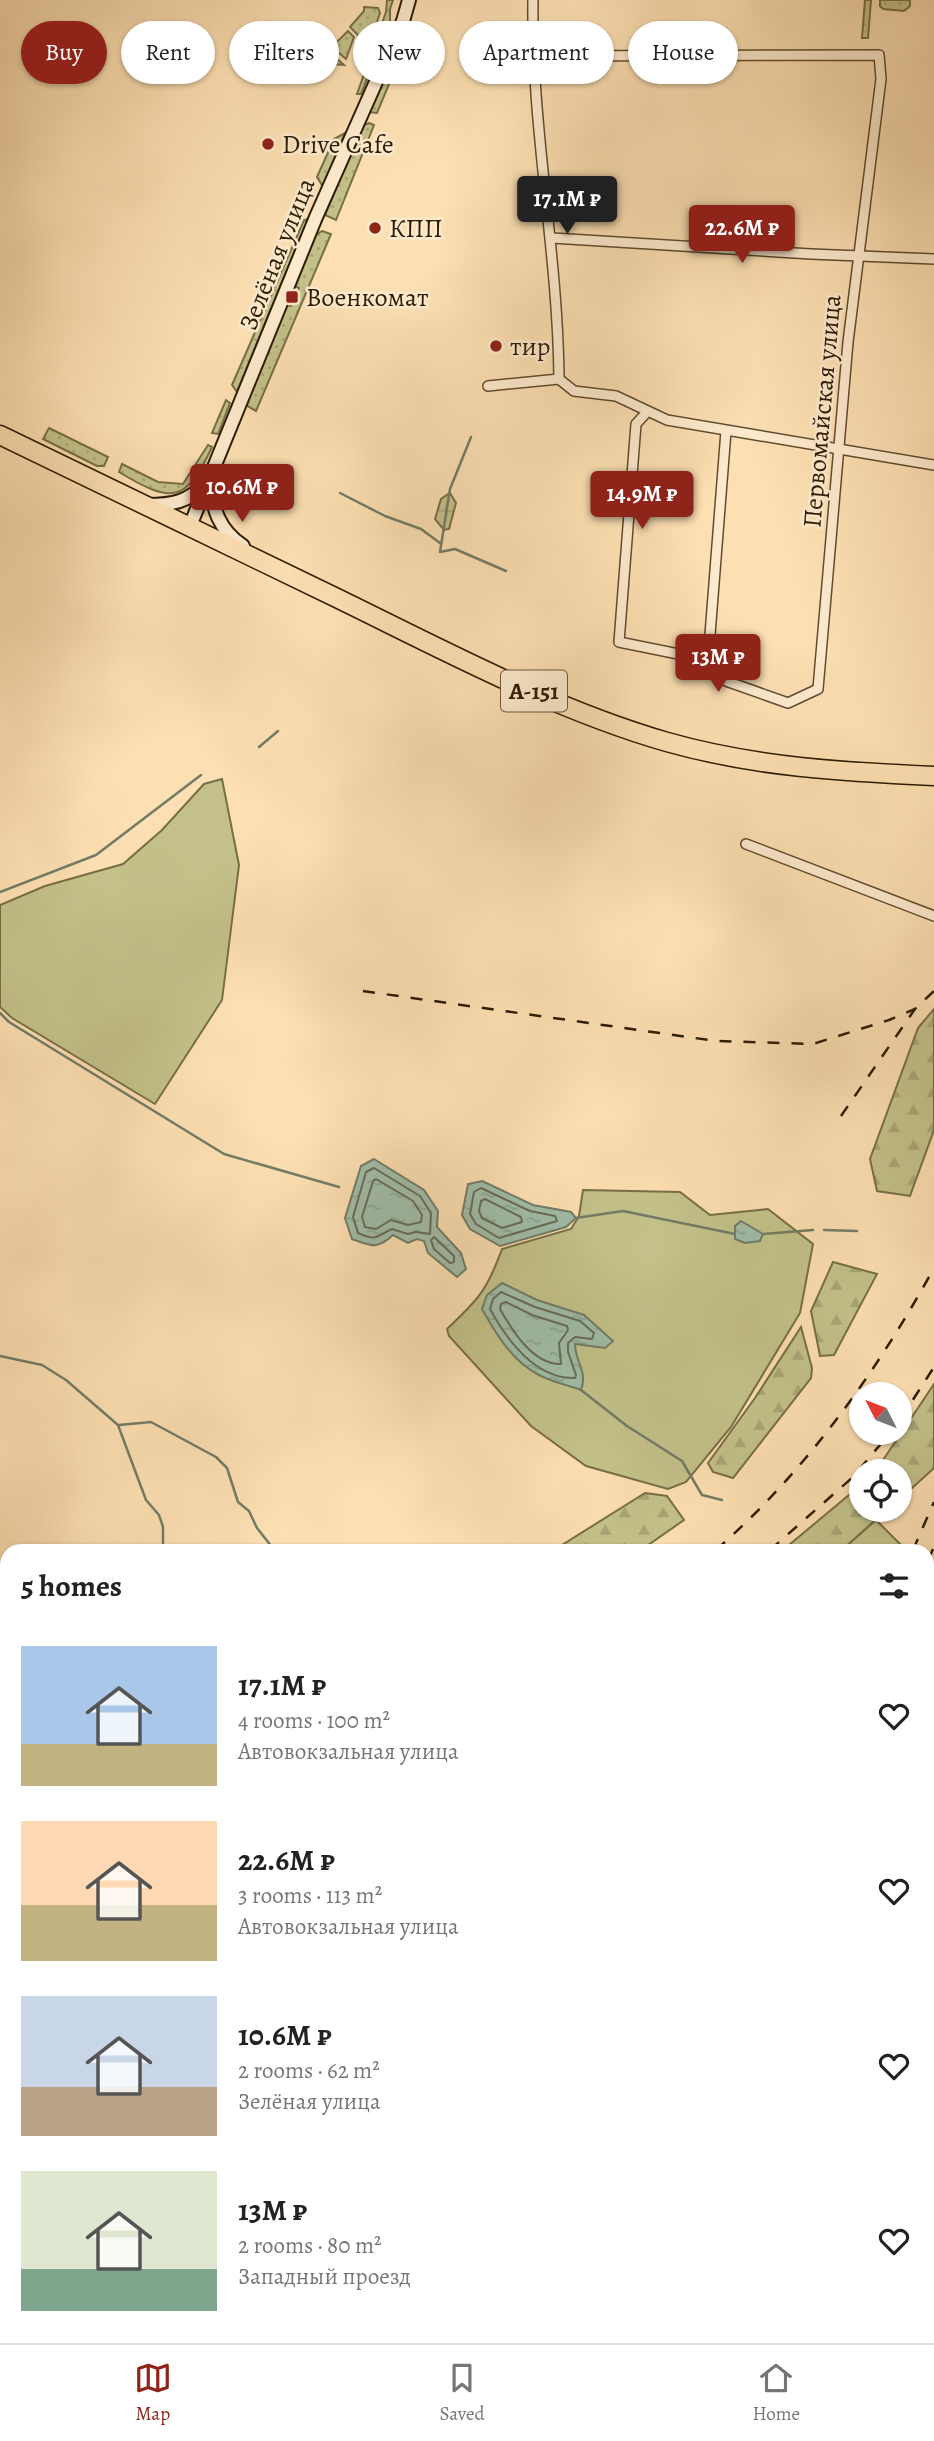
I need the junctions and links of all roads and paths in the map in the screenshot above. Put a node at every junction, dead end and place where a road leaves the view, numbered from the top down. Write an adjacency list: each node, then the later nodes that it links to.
1 (409, 0): 16 (main road, Зелёная улица)
2 (533, 0): 3 (street)
3 (533, 21)
4 (614, 56): 7 (street, Первомайская улица)
5 (535, 84): 6 (street)
6 (552, 238): 7 (street); 9 (street)
7 (858, 254): 8 (street); 14 (street, Первомайская улица)
8 (934, 259)
9 (559, 379): 10 (street); 11 (street)
10 (488, 386)
11 (648, 412): 12 (street); 20 (street)
12 (726, 431): 14 (street); 20 (street)
13 (0, 435): 17 (highway, А-151)
14 (839, 448): 15 (street); 20 (street, Первомайская улица)
15 (934, 465)
16 (211, 477): 17 (main road); 18 (main road, Зелёная улица); 19 (main road)
17 (147, 505): 18 (highway, А-151)
18 (190, 526): 19 (highway, А-151)
19 (274, 567): 21 (highway, А-151)
20 (708, 660)
21 (934, 776)
22 (746, 844): 23 (street)
23 (934, 916)

